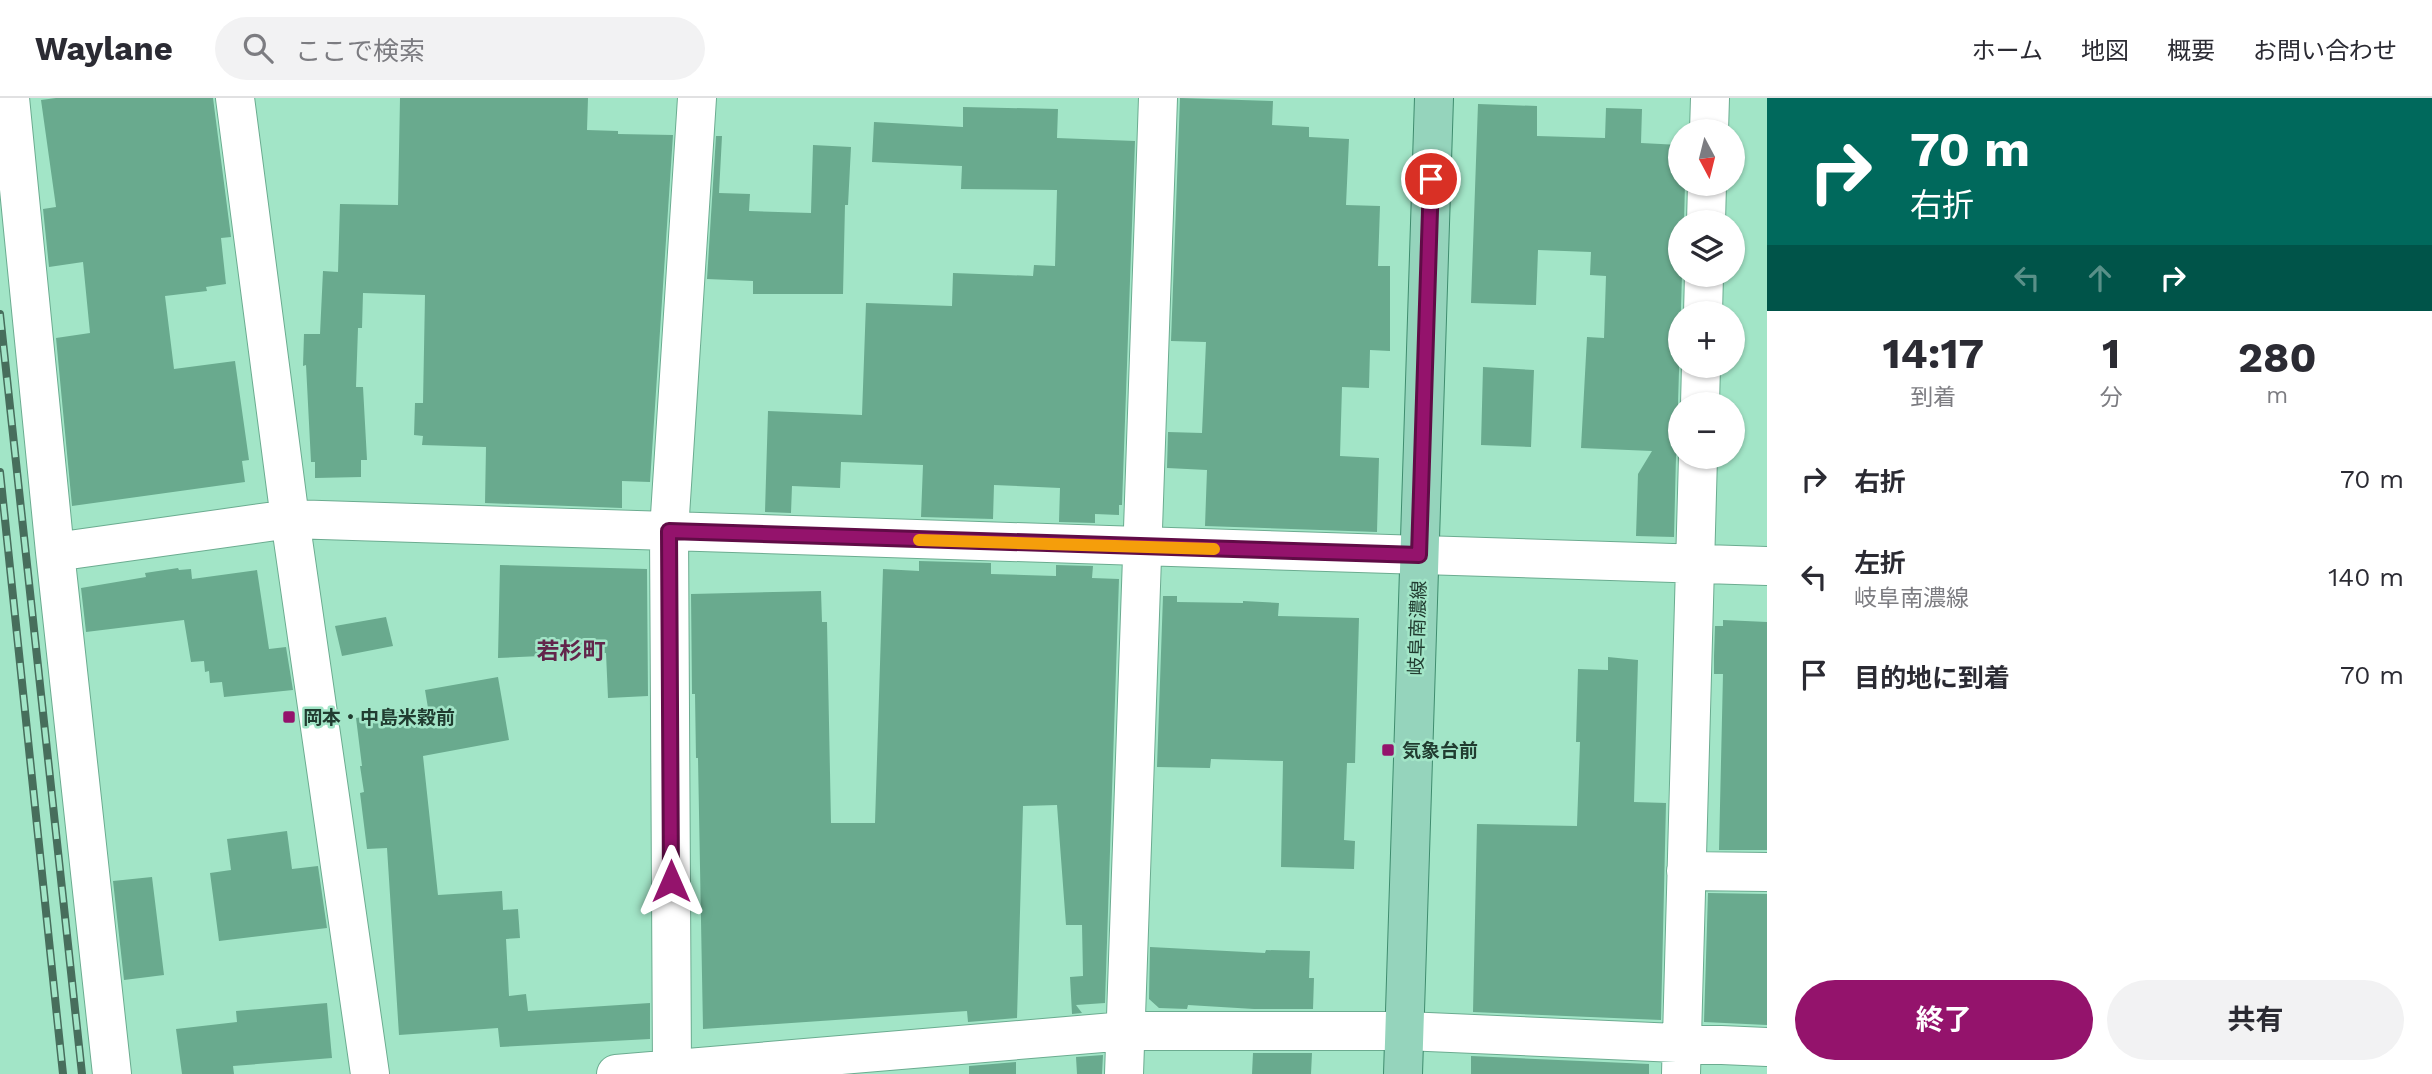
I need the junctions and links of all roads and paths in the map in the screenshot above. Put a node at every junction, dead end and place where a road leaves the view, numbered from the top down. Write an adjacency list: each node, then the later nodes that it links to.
1 (10, 98): 12 (street)
2 (235, 98): 9 (street)
3 (697, 98): 10 (street)
4 (1158, 98): 11 (street)
5 (1434, 98): 13 (main road, 岐阜南濃線)
6 (1710, 98): 7 (street)
7 (1709, 119)
8 (1698, 469): 14 (street)
9 (290, 519): 10 (street); 12 (street); 24 (street)
10 (669, 531): 11 (street); 22 (street)
11 (1143, 547): 13 (street); 18 (street)
12 (55, 552): 23 (street)
13 (1419, 555): 14 (street); 19 (main road, 岐阜南濃線)
14 (1694, 564): 15 (street); 16 (street)
15 (1767, 566)
16 (1686, 871): 17 (street); 21 (street)
17 (1767, 872)
18 (1126, 1031): 19 (street); 22 (street); 26 (street)
19 (1405, 1031): 21 (street); 27 (main road, 岐阜南濃線)
20 (1767, 1047): 21 (street)
21 (1682, 1059)
22 (672, 1070): 25 (street)
23 (112, 1074)
24 (370, 1074)
25 (617, 1074)
26 (1124, 1074)
27 (1403, 1074)

